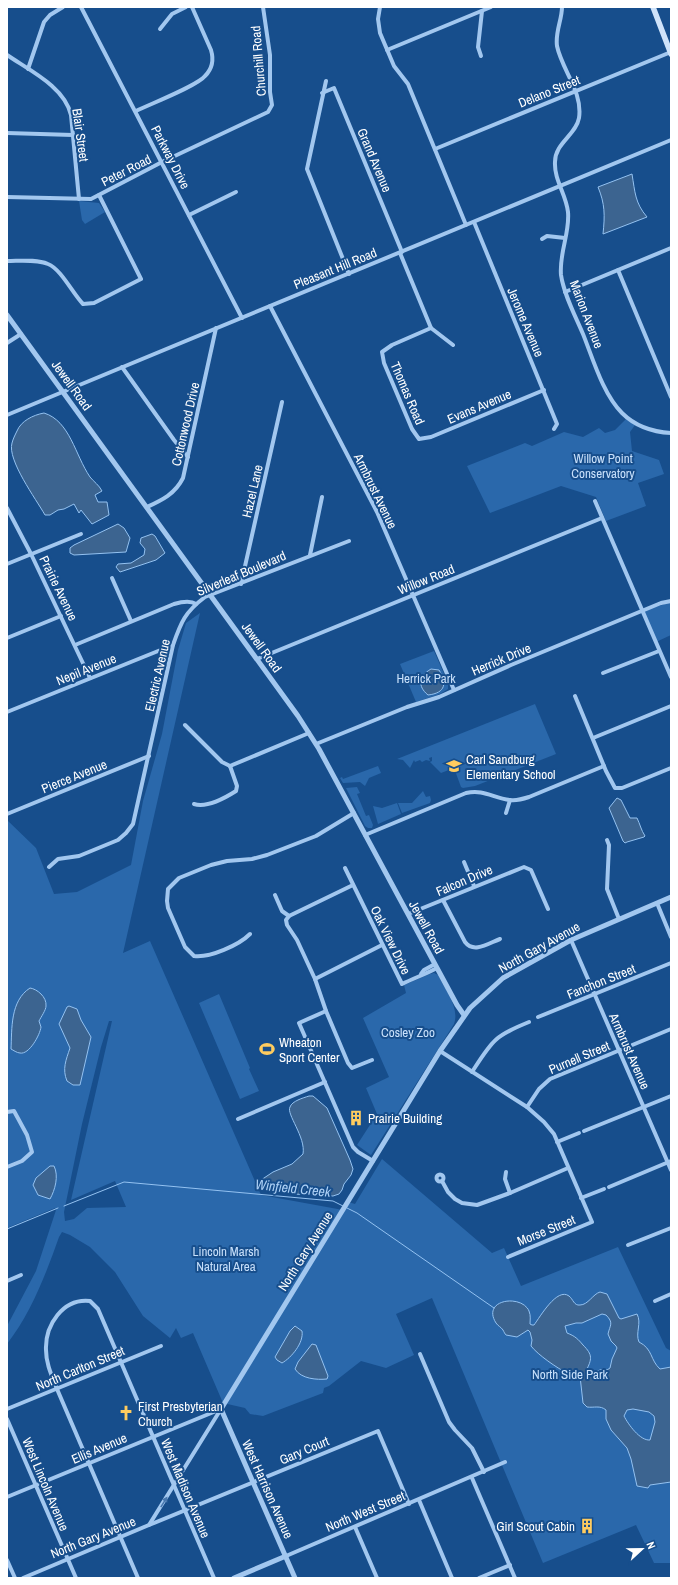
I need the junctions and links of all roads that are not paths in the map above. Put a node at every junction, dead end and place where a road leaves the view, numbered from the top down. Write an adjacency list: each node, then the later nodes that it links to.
1 (63, 7): 16 (street)
2 (81, 7): 20 (street, Parkway Drive)
3 (186, 7): 11 (street)
4 (192, 7): 20 (street)
5 (263, 7): 21 (street, Churchill Road)
6 (380, 7): 12 (street)
7 (491, 7): 10 (street)
8 (562, 7): 18 (street, Marion Avenue)
9 (653, 7): 13 (main road)
10 (482, 11): 12 (street); 15 (street)
11 (160, 29)
12 (387, 50): 25 (street)
13 (671, 53): 18 (street, Delano Street)
14 (7, 55): 16 (street, Blair Street)
15 (481, 56)
16 (28, 69): 23 (street, Blair Street)
17 (326, 81): 19 (street)
18 (575, 92): 25 (street, Delano Street); 27 (street, Marion Avenue)
19 (322, 93): 38 (street, Grand Avenue); 41 (street)
20 (136, 111): 26 (street, Parkway Drive)
21 (268, 112): 26 (street, Peter Road)
22 (7, 133): 23 (street)
23 (73, 135): 31 (street, Blair Street)
24 (671, 140): 27 (street, Pleasant Hill Road)
25 (435, 149): 34 (street)
26 (162, 162): 29 (street, Peter Road); 32 (street, Parkway Drive)
27 (560, 186): 33 (street, Pleasant Hill Road); 35 (street, Marion Avenue)
28 (236, 192): 32 (street)
29 (99, 195): 31 (street, Peter Road); 39 (street)
30 (7, 197): 31 (street, Peter Road)
31 (79, 199)
32 (189, 215): 45 (street, Parkway Drive)
33 (474, 222): 34 (street, Pleasant Hill Road); 52 (street, Jerome Avenue)
34 (466, 226): 38 (street, Pleasant Hill Road)
35 (565, 238): 36 (street); 42 (street, Marion Avenue)
36 (542, 239)
37 (671, 248): 40 (street)
38 (401, 252): 41 (street, Pleasant Hill Road); 47 (street, Grand Avenue)
39 (7, 261)
40 (618, 270): 42 (street); 54 (street)
41 (349, 274): 43 (street, Pleasant Hill Road)
42 (565, 292): 58 (street, Marion Avenue)
43 (270, 306): 45 (street, Pleasant Hill Road); 74 (street, Armbrust Avenue)
44 (7, 315): 48 (street, Jewell Road)
45 (242, 318): 46 (street, Pleasant Hill Road)
46 (216, 328): 51 (street, Pleasant Hill Road); 60 (street, Cottonwood Drive)
47 (431, 328): 50 (street, Grand Avenue); 59 (street, Thomas Road)
48 (21, 334): 49 (street); 53 (street, Jewell Road)
49 (7, 343)
50 (453, 346)
51 (122, 367): 53 (street, Pleasant Hill Road); 60 (street)
52 (544, 390): 57 (street, Jerome Avenue); 59 (street, Evans Avenue)
53 (63, 392): 56 (street, Pleasant Hill Road); 64 (street, Jewell Road)
54 (671, 397)
55 (282, 402): 72 (street, Hazel Lane)
56 (7, 415)
57 (554, 429)
58 (671, 433)
59 (421, 438)
60 (188, 457): 64 (street, Cottonwood Drive)
61 (322, 498): 69 (street)
62 (595, 501): 65 (street)
63 (7, 508): 68 (street, Prairie Avenue)
64 (147, 508): 73 (street, Jewell Road)
65 (602, 518): 74 (street, Willow Road); 77 (street)
66 (80, 534): 68 (street)
67 (349, 541): 69 (street, Silverleaf Boulevard)
68 (31, 554): 70 (street); 78 (street, Prairie Avenue)
69 (310, 556): 72 (street, Silverleaf Boulevard)
70 (7, 564)
71 (112, 578): 79 (street)
72 (240, 584): 73 (street, Silverleaf Boulevard)
73 (210, 595): 76 (street, Silverleaf Boulevard); 84 (street, Jewell Road)
74 (413, 595): 84 (street, Willow Road); 88 (street, Armbrust Avenue)
75 (671, 601): 77 (street, Herrick Drive)
76 (196, 604): 79 (street, Silverleaf Boulevard); 82 (street, Electric Avenue)
77 (642, 611): 83 (street); 88 (street, Herrick Drive)
78 (61, 616): 80 (street); 81 (street, Prairie Avenue)
79 (132, 621): 81 (street, Silverleaf Boulevard)
80 (7, 638)
81 (75, 645): 87 (street, Prairie Avenue)
82 (173, 645): 87 (street, Nepil Avenue); 96 (street, Electric Avenue)
83 (659, 651): 85 (street); 86 (street)
84 (257, 659): 93 (street, Jewell Road)
85 (603, 674)
86 (671, 677)
87 (90, 678): 91 (street, Nepil Avenue)
88 (454, 690): 95 (street, Herrick Drive)
89 (575, 696): 94 (street)
90 (671, 706): 94 (street)
91 (7, 712)
92 (185, 725): 97 (street)
93 (309, 733): 95 (street, Jewell Road); 97 (street)
94 (593, 738): 98 (street)
95 (316, 744): 104 (street, Jewell Road)
96 (148, 756): 103 (street, Pierce Avenue); 108 (street, Electric Avenue)
97 (230, 766): 101 (street)
98 (604, 766): 99 (street); 100 (street)
99 (671, 768)
100 (510, 800): 102 (street); 105 (street)
101 (194, 804)
102 (506, 813)
103 (7, 814)
104 (354, 814): 105 (street, Jewell Road); 120 (street)
105 (365, 835): 117 (street, Jewell Road)
106 (606, 840): 119 (street)
107 (464, 862): 111 (street)
108 (48, 867)
109 (345, 868): 110 (street, Oak View Drive)
110 (353, 885): 118 (street); 124 (street, Oak View Drive)
111 (474, 886): 114 (street, Falcon Drive); 116 (street, Falcon Drive)
112 (276, 895): 118 (street)
113 (671, 897): 115 (street, North Gary Avenue)
114 (443, 900): 117 (street, Falcon Drive); 122 (street)
115 (656, 903): 119 (street, North Gary Avenue); 121 (street)
116 (548, 909)
117 (408, 914): 126 (street, Jewell Road)
118 (289, 916): 127 (street)
119 (619, 919): 123 (street, North Gary Avenue)
120 (250, 934)
121 (671, 937)
122 (500, 939)
123 (571, 940): 128 (street, Armbrust Avenue); 130 (street, North Gary Avenue)
124 (382, 945): 126 (street, Oak View Drive); 127 (street)
125 (671, 963): 128 (street, Fanchon Street)
126 (436, 966): 130 (street, Jewell Road)
127 (316, 979): 129 (street)
128 (594, 994): 131 (street, Fanchon Street); 134 (street, Armbrust Avenue)
129 (326, 1011): 136 (street); 138 (street)
130 (464, 1015): 135 (street, North Gary Avenue)
131 (538, 1017)
132 (529, 1022): 137 (street)
133 (671, 1029): 134 (street, Purnell Street)
134 (619, 1050): 140 (street, Purnell Street); 141 (street, Armbrust Avenue)
135 (440, 1051): 137 (street); 147 (street, North Gary Avenue)
136 (372, 1060)
137 (472, 1072): 140 (street)
138 (325, 1082): 143 (street); 147 (street)
139 (671, 1096): 141 (street)
140 (527, 1107): 146 (street)
141 (643, 1107): 144 (street); 148 (street, Armbrust Avenue)
142 (7, 1112): 149 (street)
143 (238, 1119)
144 (584, 1131)
145 (579, 1133): 146 (street)
146 (557, 1142): 150 (street)
147 (373, 1161): 170 (street, North Gary Avenue)
148 (669, 1162): 151 (street, Armbrust Avenue); 154 (street)
149 (7, 1167)
150 (568, 1168): 156 (street); 157 (street)
151 (671, 1170)
152 (506, 1172): 156 (street)
153 (442, 1181): 156 (street)
154 (609, 1187)
155 (604, 1189): 157 (street, Morse Street)
156 (510, 1193)
157 (581, 1198): 160 (street, Morse Street)
158 (671, 1228): 159 (street)
159 (628, 1245)
160 (508, 1256)
161 (20, 1275): 162 (street)
162 (7, 1281)
163 (671, 1294): 164 (street)
164 (655, 1301)
165 (161, 1346): 167 (street, North Carlton Street)
166 (420, 1354): 175 (street)
167 (121, 1362): 168 (street, North Carlton Street); 168 (street, West Madison Avenue); 172 (street, West Madison Avenue)
168 (57, 1389): 169 (street, North Carlton Street); 174 (street, West Madison Avenue)
169 (7, 1409)
170 (221, 1409): 172 (street, Ellis Avenue); 177 (street, West Harrison Avenue); 179 (street, North Gary Avenue)
171 (7, 1419): 178 (street, West Lincoln Avenue)
172 (153, 1436): 174 (street, Ellis Avenue); 179 (street, West Madison Avenue)
173 (505, 1462): 175 (street, North West Street)
174 (89, 1463): 178 (street, Ellis Avenue); 186 (street, West Madison Avenue)
175 (484, 1472): 176 (street, North West Street)
176 (472, 1478): 181 (street, North West Street); 190 (street)
177 (253, 1482): 182 (street, Gary Court); 183 (street, Gary Court); 187 (street, West Harrison Avenue)
178 (35, 1485): 180 (street, Ellis Avenue); 188 (street, West Lincoln Avenue)
179 (174, 1486): 183 (street, West Madison Avenue); 184 (street, North Gary Avenue, one-way to 179)
180 (7, 1497)
181 (419, 1500): 182 (street, North West Street); 199 (street)
182 (409, 1504): 185 (street, North West Street)
183 (185, 1510): 184 (street, Gary Court); 195 (street, West Madison Avenue)
184 (149, 1526): 186 (street, North Gary Avenue)
185 (355, 1527): 187 (street, North West Street); 198 (street)
186 (121, 1537): 188 (street, North Gary Avenue); 194 (street, West Madison Avenue)
187 (286, 1556): 196 (street, North West Street); 197 (street, West Harrison Avenue)
188 (68, 1559): 192 (street, North Gary Avenue); 193 (street, West Lincoln Avenue)
189 (7, 1560): 191 (street)
190 (510, 1565): 200 (street); 201 (street)
191 (15, 1578)
192 (22, 1578)
193 (76, 1578)
194 (138, 1578)
195 (214, 1578)
196 (234, 1578)
197 (295, 1578)
198 (377, 1578)
199 (452, 1578)
200 (479, 1578)
201 (515, 1578)

